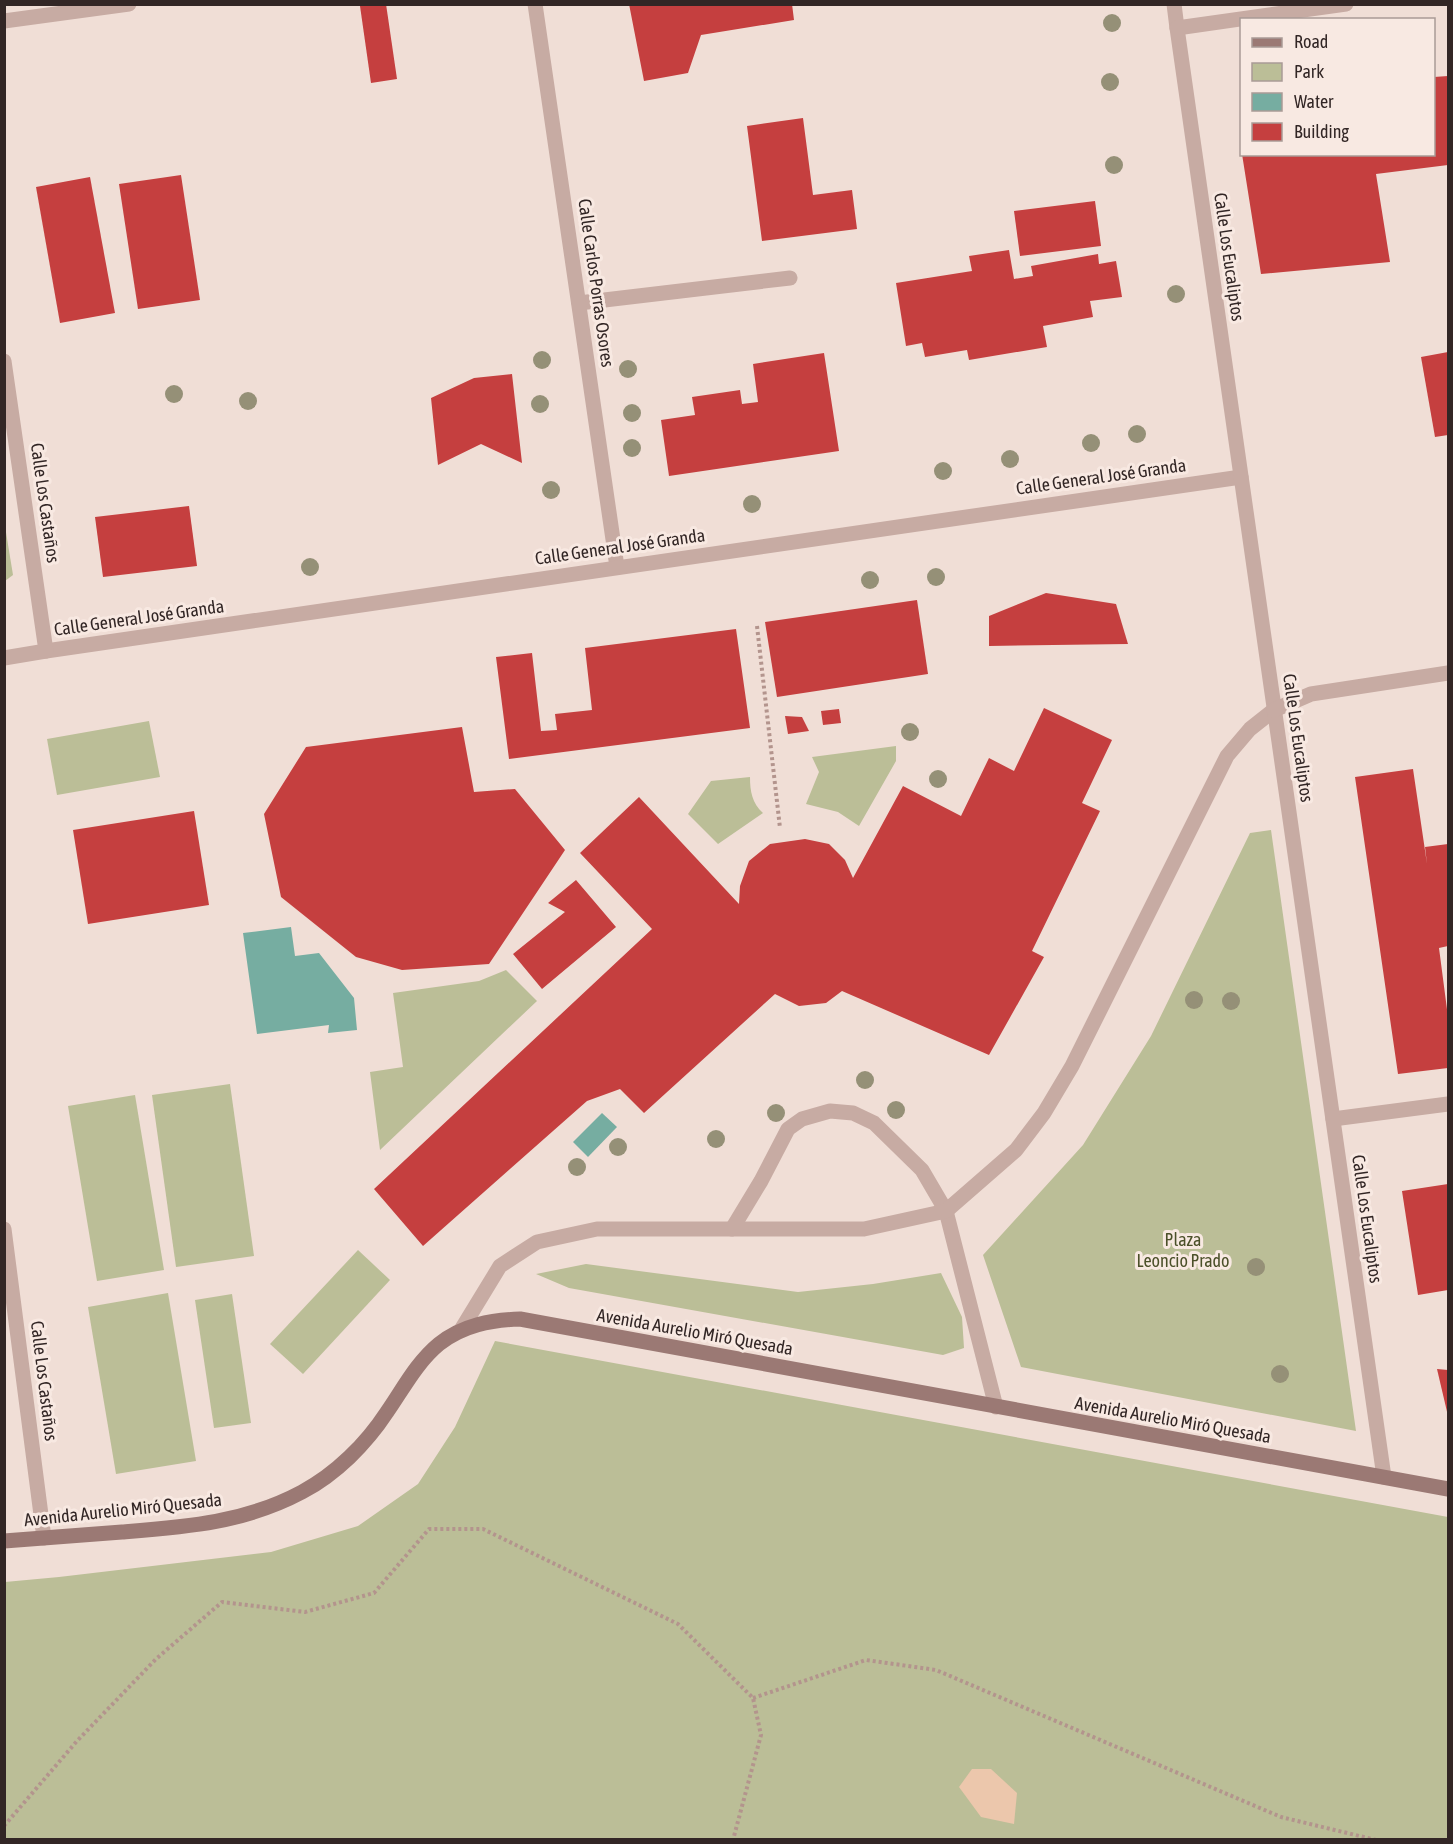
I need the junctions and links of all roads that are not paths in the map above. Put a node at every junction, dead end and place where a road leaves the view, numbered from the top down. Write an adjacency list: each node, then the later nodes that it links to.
1 (129, 4): 7 (street)
2 (535, 4): 10 (street, Calle Carlos Porras Osores)
3 (1174, 4): 8 (street, Calle Los Eucaliptos)
4 (1346, 4): 5 (street)
5 (1247, 18)
6 (1240, 19): 8 (street)
7 (4, 21)
8 (1177, 28): 12 (street, Calle Los Eucaliptos)
9 (790, 278): 10 (street)
10 (579, 303): 13 (street, Calle Carlos Porras Osores)
11 (4, 361): 14 (street, Calle Los Castaños)
12 (1241, 477): 13 (street, Calle General José Granda); 17 (street, Calle Los Eucaliptos)
13 (617, 567): 14 (street, Calle General José Granda)
14 (46, 651): 15 (street, Calle General José Granda)
15 (4, 658)
16 (1449, 673): 17 (street)
17 (1274, 710): 19 (street, Calle Los Eucaliptos); 20 (street)
18 (1449, 1104): 19 (street)
19 (1333, 1119): 25 (street, Calle Los Eucaliptos)
20 (946, 1212): 22 (street); 22 (street); 24 (street)
21 (4, 1229): 27 (street, Calle Los Castaños)
22 (732, 1229): 23 (street)
23 (461, 1330): 24 (main road, Avenida Aurelio Miró Quesada); 27 (main road, Avenida Aurelio Miró Quesada)
24 (996, 1407): 25 (main road, Avenida Aurelio Miró Quesada)
25 (1384, 1477): 26 (main road, Avenida Aurelio Miró Quesada)
26 (1449, 1489)
27 (44, 1538): 28 (main road, Avenida Aurelio Miró Quesada)
28 (4, 1541)

